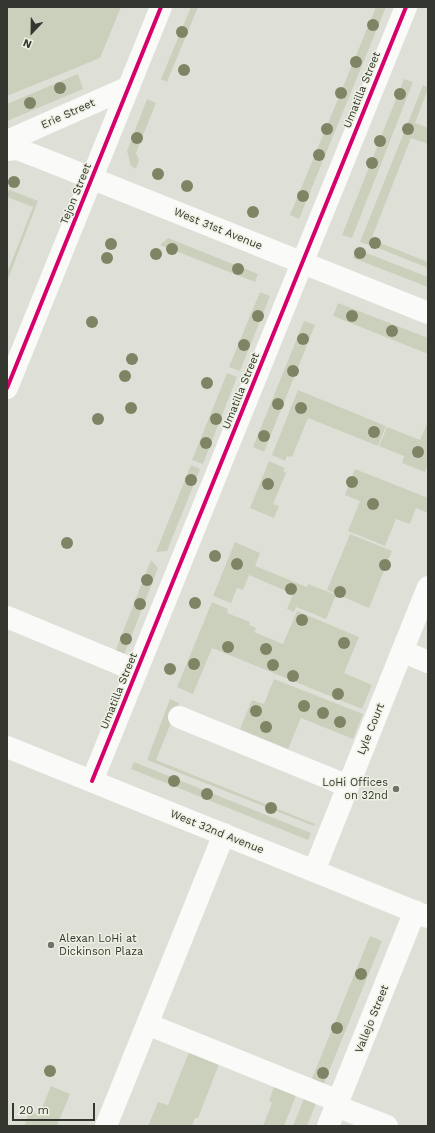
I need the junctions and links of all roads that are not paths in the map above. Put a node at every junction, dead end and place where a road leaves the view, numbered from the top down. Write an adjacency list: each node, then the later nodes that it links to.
1 (161, 7): 3 (street, Tejon Street)
2 (406, 7): 7 (street, Umatilla Street)
3 (129, 87): 4 (street, Erie Street); 6 (street, Tejon Street)
4 (7, 141)
5 (7, 150): 6 (street, West 31st Avenue)
6 (92, 178): 7 (street, West 31st Avenue); 9 (street, Tejon Street)
7 (302, 263): 8 (street, West 31st Avenue); 14 (street, Umatilla Street)
8 (427, 310)
9 (7, 388)
10 (428, 587): 12 (street, Lyle Court)
11 (7, 617): 14 (street)
12 (402, 651): 13 (street); 18 (street, Lyle Court)
13 (428, 662)
14 (137, 671): 17 (street, Umatilla Street)
15 (179, 717): 18 (street)
16 (7, 747): 17 (street, West 32nd Avenue)
17 (92, 781): 19 (street, West 32nd Avenue)
18 (348, 786): 20 (street, Lyle Court)
19 (224, 834): 20 (street, West 32nd Avenue); 22 (street)
20 (314, 871): 21 (street, West 32nd Avenue)
21 (421, 914): 23 (street, Vallejo Street)
22 (147, 1024): 23 (street); 24 (street)
23 (337, 1104): 25 (street, Vallejo Street); 26 (street)
24 (106, 1126)
25 (328, 1126)
26 (387, 1126)

